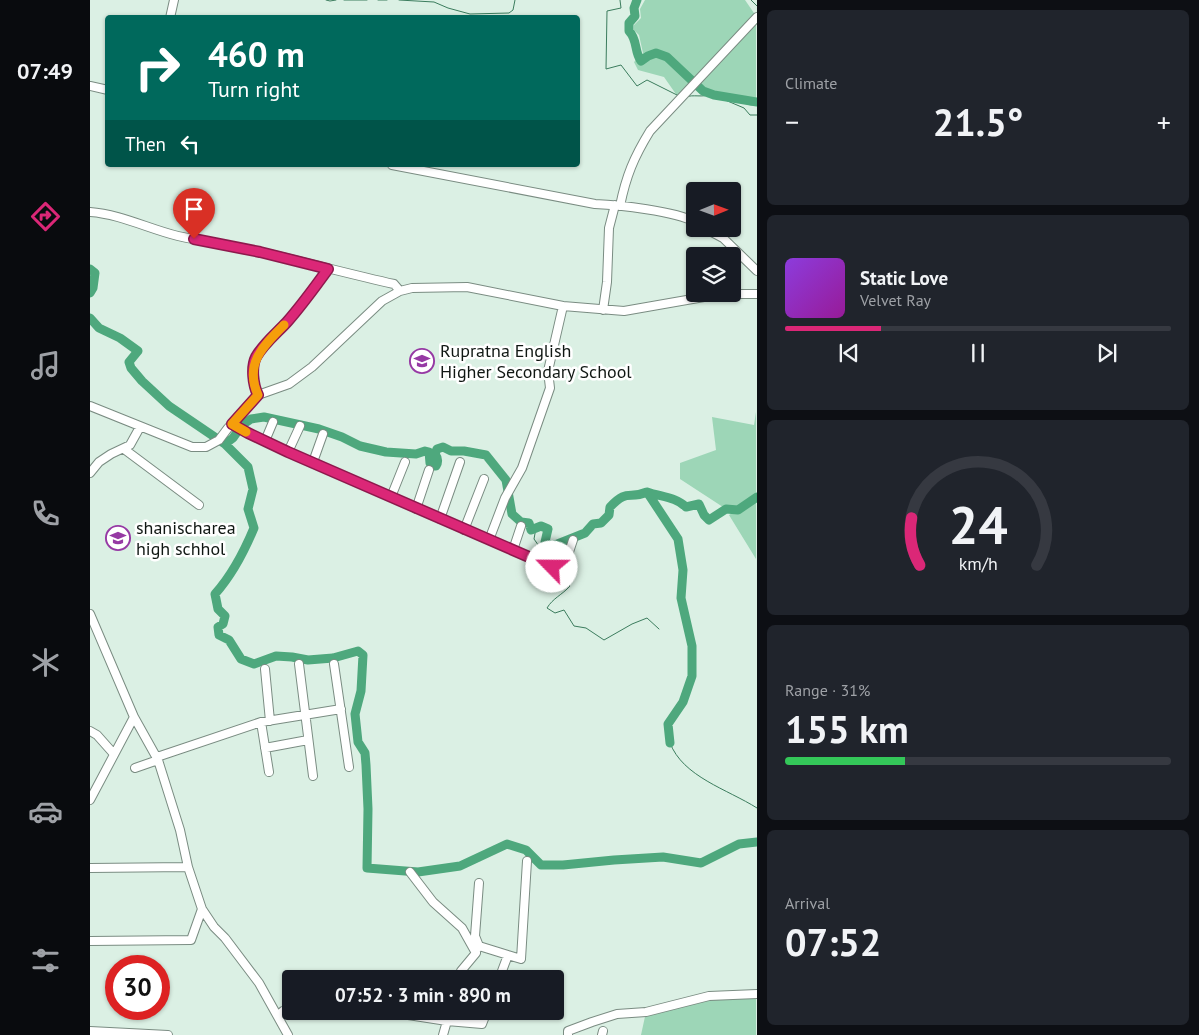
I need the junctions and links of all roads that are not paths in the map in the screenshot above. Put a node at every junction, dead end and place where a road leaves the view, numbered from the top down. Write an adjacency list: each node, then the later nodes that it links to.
1 (174, 0): 2 (street)
2 (171, 15)
3 (756, 16): 7 (street)
4 (90, 86): 5 (street)
5 (105, 89)
6 (402, 167): 7 (street)
7 (617, 205): 9 (street); 16 (street)
8 (90, 212): 11 (street)
9 (686, 219)
10 (723, 238): 12 (street)
11 (328, 269): 13 (street); 17 (street)
12 (756, 271)
13 (400, 291): 15 (street); 17 (street)
14 (756, 294): 16 (street)
15 (563, 306): 16 (street); 39 (street)
16 (604, 310)
17 (258, 395): 22 (street)
18 (90, 406): 21 (street)
19 (273, 422): 24 (street)
20 (300, 426): 26 (street)
21 (140, 427): 22 (street); 25 (street)
22 (237, 427): 24 (street)
23 (323, 434): 27 (street)
24 (265, 441): 26 (street)
25 (124, 449): 31 (street); 34 (street)
26 (288, 452): 27 (street)
27 (313, 462): 33 (street)
28 (405, 462): 33 (street)
29 (460, 462): 36 (street)
30 (429, 470): 35 (street)
31 (90, 473)
32 (484, 479): 38 (street)
33 (391, 497): 35 (street)
34 (199, 505)
35 (416, 509): 36 (street)
36 (440, 519): 38 (street)
37 (521, 526): 41 (street)
38 (464, 530): 39 (street)
39 (489, 540): 41 (street)
40 (573, 540): 41 (street)
41 (513, 550)
42 (90, 614): 48 (street)
43 (299, 664): 47 (street)
44 (334, 664): 46 (street)
45 (265, 669): 49 (street)
46 (341, 708): 47 (street); 56 (street)
47 (304, 715): 49 (street); 52 (street)
48 (134, 717): 54 (street); 55 (street)
49 (270, 721): 50 (street)
50 (260, 722): 53 (street); 55 (street)
51 (90, 731): 54 (street)
52 (308, 740): 53 (street); 59 (street)
53 (265, 748): 58 (street)
54 (113, 753): 60 (street)
55 (158, 758): 57 (street); 62 (street)
56 (349, 767)
57 (135, 768)
58 (269, 772)
59 (313, 776)
60 (90, 800)
61 (527, 861): 69 (street)
62 (188, 867): 63 (street); 66 (street)
63 (90, 868)
64 (410, 872): 68 (street)
65 (478, 883): 68 (street)
66 (202, 909): 67 (street); 74 (street)
67 (90, 941)
68 (477, 950): 69 (street); 70 (street)
69 (508, 955): 71 (street)
70 (461, 970)
71 (502, 970)
72 (756, 994): 82 (street)
73 (282, 1012): 74 (street)
74 (278, 1015): 80 (street)
75 (440, 1020): 77 (street)
76 (484, 1020): 77 (street)
77 (447, 1021): 81 (street)
78 (90, 1031): 79 (street)
79 (168, 1035)
80 (288, 1035)
81 (443, 1035)
82 (568, 1035)

